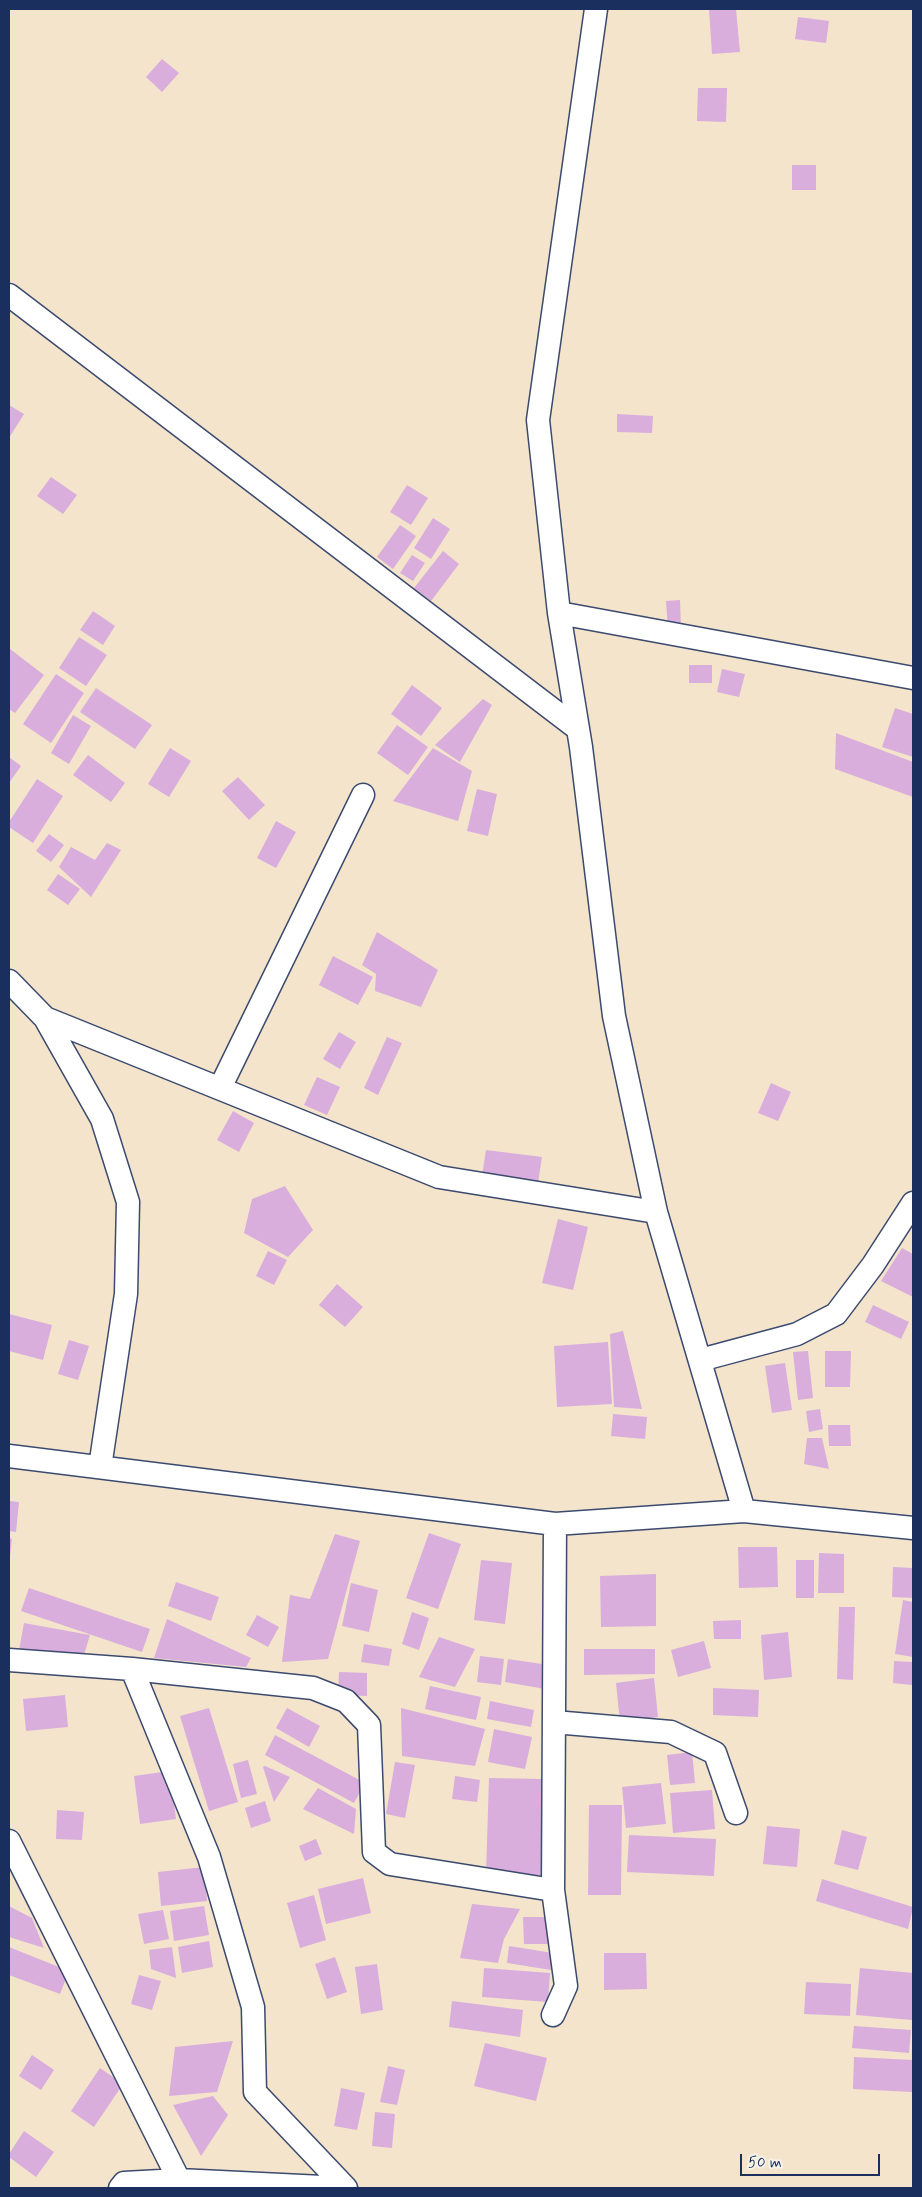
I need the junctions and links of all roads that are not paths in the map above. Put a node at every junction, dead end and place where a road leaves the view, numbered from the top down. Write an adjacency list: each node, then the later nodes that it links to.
1 (596, 9): 3 (street)
2 (9, 295): 5 (street)
3 (559, 613): 4 (street); 5 (street)
4 (913, 678)
5 (578, 729): 10 (street)
6 (363, 795): 9 (street)
7 (9, 981): 8 (street)
8 (46, 1018): 9 (street); 14 (street)
9 (220, 1088): 10 (street)
10 (656, 1212): 12 (street)
11 (910, 1215): 12 (street)
12 (700, 1360): 15 (street)
13 (9, 1456): 14 (street)
14 (100, 1467): 16 (street)
15 (744, 1511): 16 (street); 17 (street)
16 (555, 1524): 20 (street)
17 (913, 1528)
18 (9, 1660): 19 (street)
19 (132, 1669): 23 (street); 27 (street)
20 (554, 1722): 21 (street); 23 (street)
21 (736, 1812)
22 (9, 1841): 25 (street)
23 (552, 1890): 24 (street)
24 (553, 2014)
25 (179, 2180): 26 (street); 27 (street)
26 (120, 2188)
27 (345, 2188)

